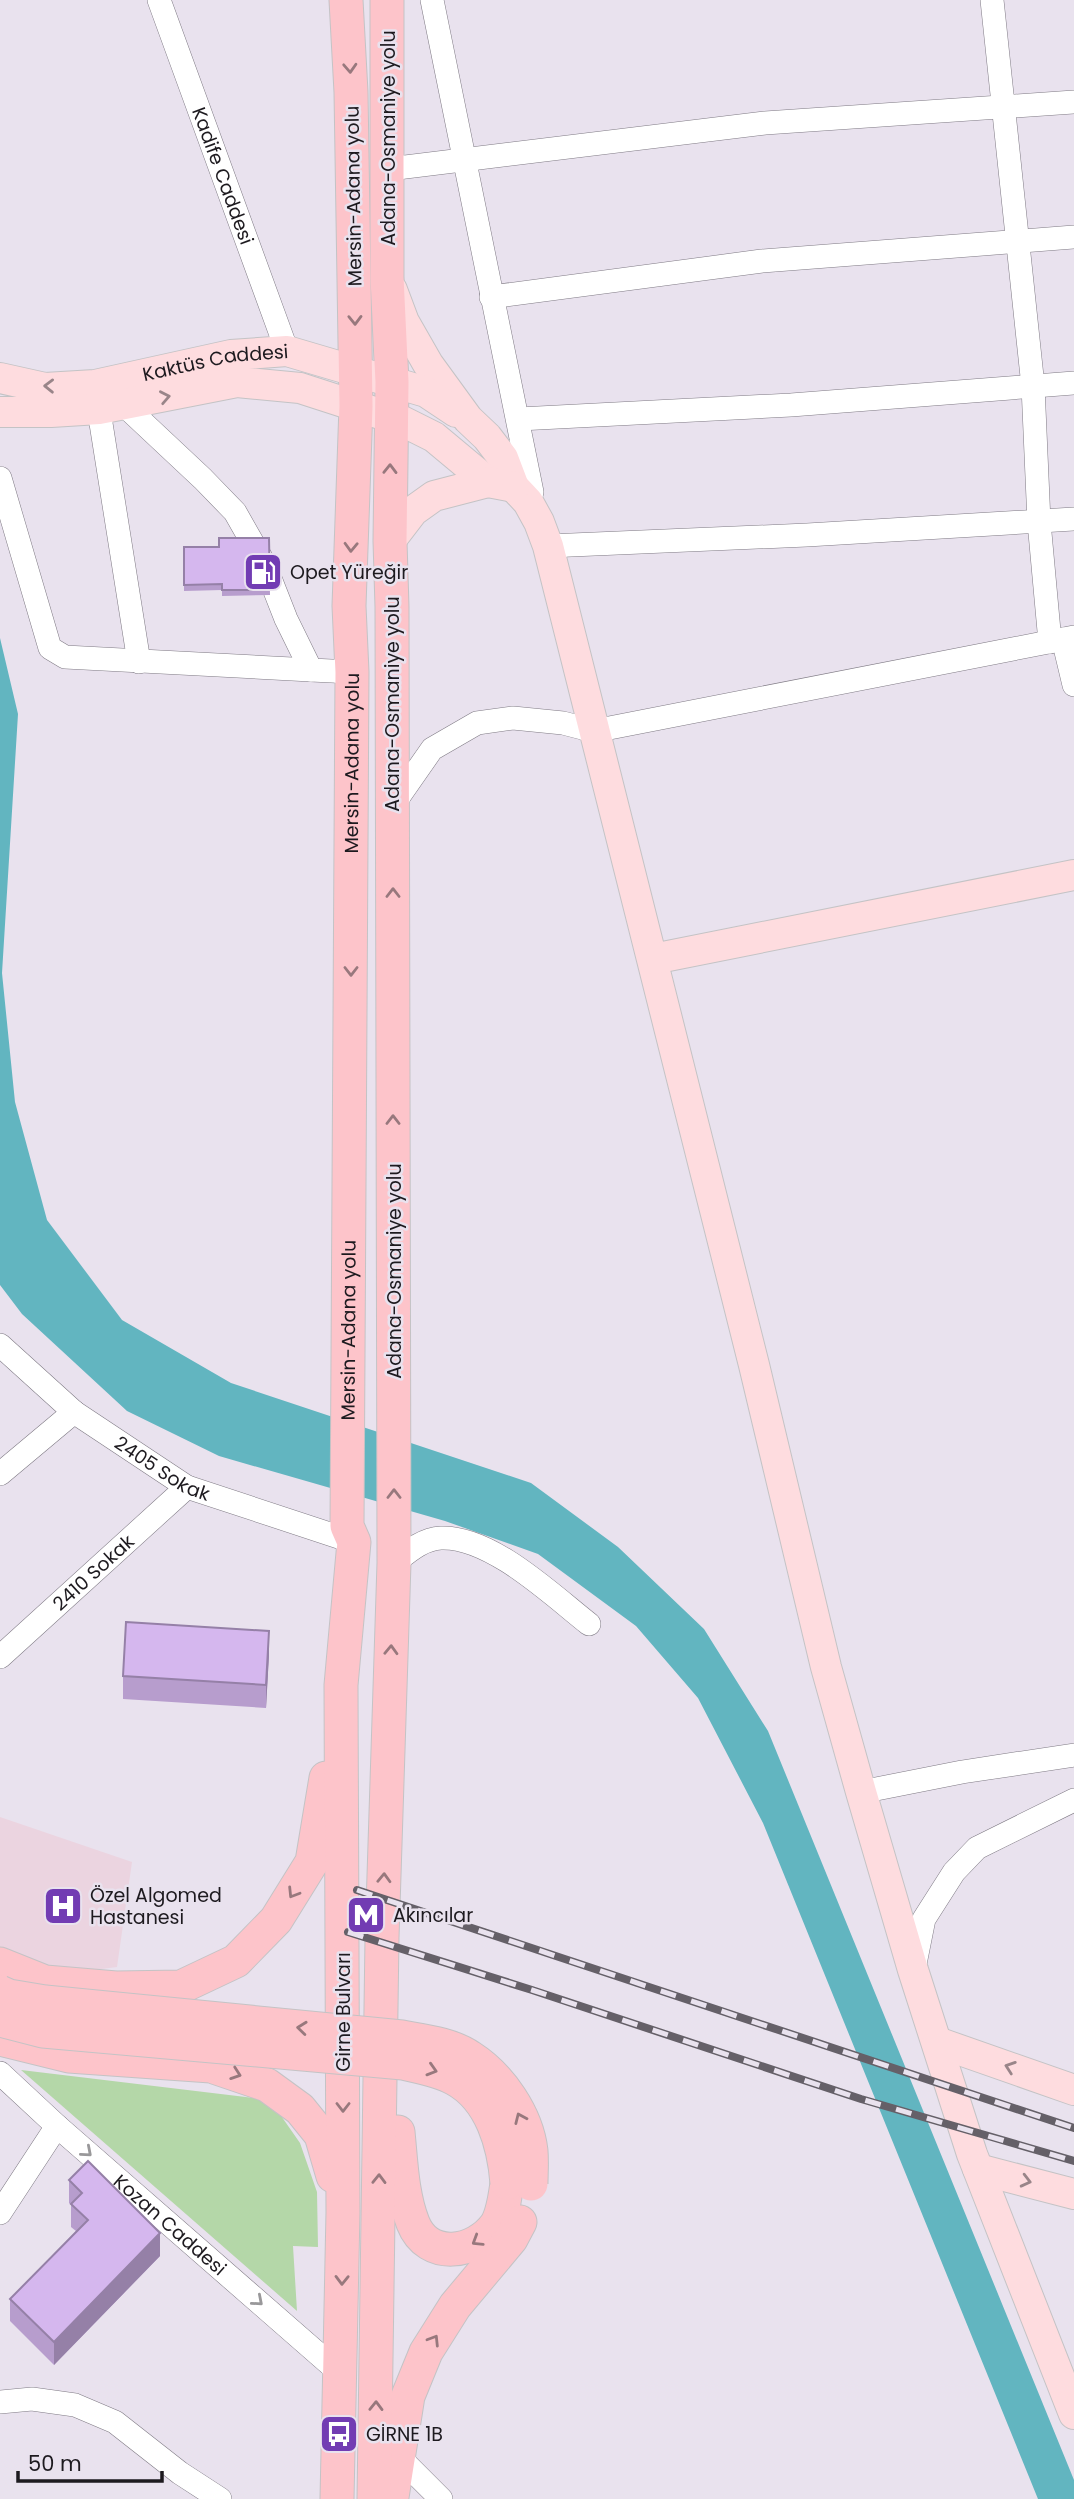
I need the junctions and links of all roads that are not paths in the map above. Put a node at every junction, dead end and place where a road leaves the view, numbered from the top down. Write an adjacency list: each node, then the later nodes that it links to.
1 (159, 0): 14 (street, Kadife Caddesi)
2 (346, 0): 15 (highway, Mersin-Adana yolu, one-way to 15)
3 (387, 0): 9 (highway, Adana-Osmaniye yolu)
4 (432, 0): 8 (street)
5 (992, 0): 7 (street)
6 (1074, 102): 7 (street)
7 (1002, 107): 8 (street); 11 (street)
8 (463, 160): 9 (street); 13 (street)
9 (389, 169): 12 (highway, Adana-Osmaniye yolu)
10 (1074, 237): 11 (street)
11 (1018, 242): 13 (street); 18 (street)
12 (387, 276): 16 (highway, Adana-Osmaniye yolu); 23 (main road)
13 (491, 297): 24 (street)
14 (287, 351): 15 (main road, Kaktüs Caddesi); 19 (main road, Kaktüs Caddesi)
15 (356, 371): 16 (main road, Kaktüs Caddesi); 21 (highway, Mersin-Adana yolu)
16 (392, 382): 22 (highway, Adana-Osmaniye yolu); 23 (main road, Kaktüs Caddesi)
17 (1074, 383): 18 (street)
18 (1033, 386): 24 (street); 28 (street)
19 (109, 395): 20 (main road, Kaktüs Caddesi); 21 (main road, one-way to 21); 32 (street); 33 (street)
20 (3, 398)
21 (356, 406): 22 (main road); 34 (highway, Mersin-Adana yolu, one-way to 34)
22 (391, 418): 26 (main road); 29 (highway, Adana-Osmaniye yolu, one-way to 22)
23 (468, 419): 26 (main road)
24 (519, 419): 26 (street)
25 (0, 478): 32 (street)
26 (510, 490): 29 (main road); 30 (main road)
27 (1074, 519): 28 (street)
28 (1039, 522): 30 (street); 31 (street)
29 (390, 541): 37 (highway, Adana-Osmaniye yolu)
30 (548, 546): 36 (main road)
31 (1063, 639): 35 (street); 36 (street)
32 (139, 662): 33 (street)
33 (311, 670): 34 (street)
34 (352, 672): 44 (highway, Mersin-Adana yolu, one-way to 44)
35 (1074, 685)
36 (594, 731): 37 (street); 39 (main road)
37 (393, 806): 45 (highway, Adana-Osmaniye yolu, one-way to 37)
38 (1074, 875): 39 (main road)
39 (653, 959): 50 (main road)
40 (1, 1348): 41 (street, 2405 Sokak)
41 (74, 1412): 42 (street); 43 (street, 2405 Sokak)
42 (0, 1474)
43 (187, 1487): 44 (street, 2405 Sokak); 47 (street, 2410 Sokak)
44 (350, 1534): 48 (highway, Girne Bulvarı)
45 (394, 1563): 46 (street); 52 (highway, Girne Bulvarı, one-way to 45)
46 (589, 1623)
47 (0, 1657)
48 (341, 1685): 53 (highway, one-way to 53); 65 (highway, Girne Bulvarı, one-way to 65)
49 (1074, 1755): 50 (street)
50 (861, 1792): 54 (main road)
51 (1074, 1800): 54 (street)
52 (382, 1938): 63 (highway, one-way to 52); 73 (highway, Girne Bulvarı, one-way to 52)
53 (0, 1964)
54 (914, 1970): 58 (main road)
55 (0, 1992): 63 (highway, one-way to 55, bridge)
56 (0, 2020): 63 (highway, one-way to 63, bridge)
57 (0, 2039): 65 (highway, one-way to 65)
58 (937, 2042): 60 (main road, one-way to 58); 62 (main road)
59 (0, 2073): 61 (street, Kozan Caddesi)
60 (1074, 2090)
61 (57, 2126): 66 (street); 67 (street, Kozan Caddesi, one-way to 67)
62 (978, 2169): 64 (main road, one-way to 64); 69 (main road)
63 (519, 2184): 70 (highway, one-way to 63)
64 (1074, 2194)
65 (343, 2212): 67 (highway, Girne Bulvarı, one-way to 67)
66 (0, 2213)
67 (341, 2373): 72 (highway, Girne Bulvarı)
68 (0, 2402): 71 (street)
69 (1074, 2414)
70 (398, 2456): 74 (highway); 75 (street)
71 (220, 2499)
72 (337, 2499)
73 (374, 2499)
74 (392, 2499)
75 (441, 2499)

